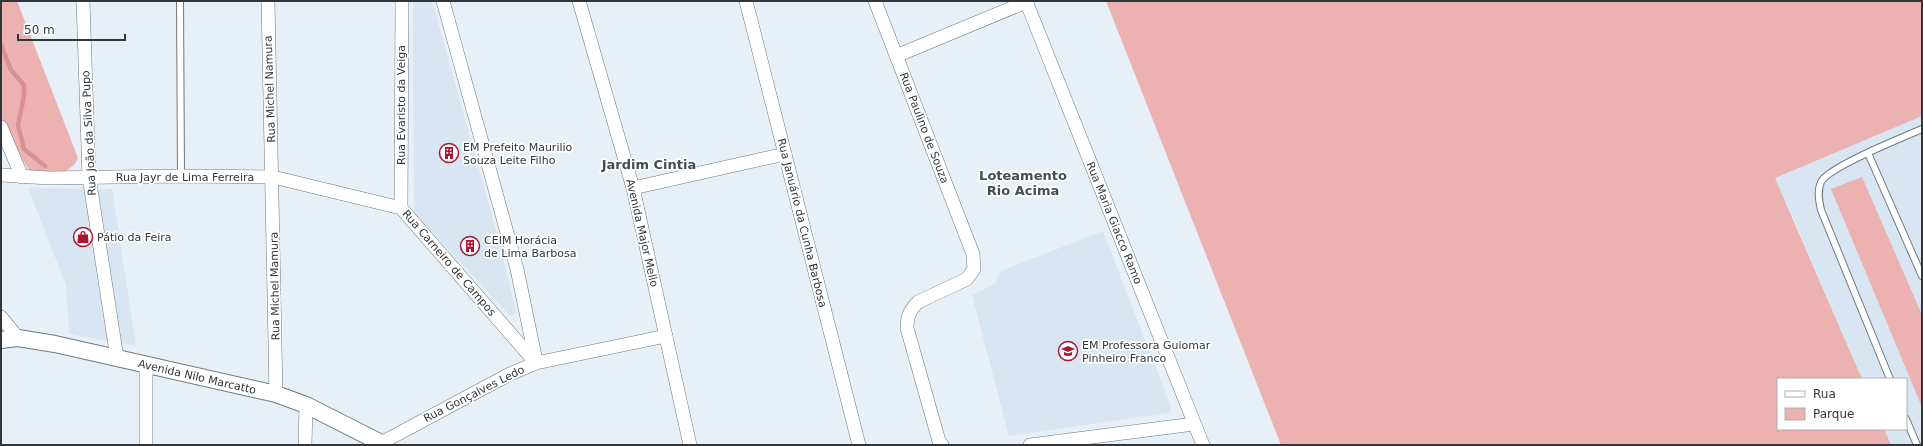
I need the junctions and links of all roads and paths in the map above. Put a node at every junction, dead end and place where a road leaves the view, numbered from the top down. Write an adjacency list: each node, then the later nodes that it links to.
1 (83, 1): 18 (street, Rua João da Silva Pupo)
2 (180, 1): 16 (lane)
3 (268, 1): 19 (street, Rua Michel Namura)
4 (402, 1): 21 (street, Rua Evaristo da Veiga)
5 (442, 1): 28 (street)
6 (579, 1): 20 (street, Avenida Major Mello)
7 (746, 1): 14 (street, Rua Januário da Cunha Barbosa)
8 (874, 1): 10 (street, Rua Paulino de Souza)
9 (1026, 2): 10 (street); 34 (street, Rua Maria Giacco Ramo)
10 (896, 56): 36 (street, Rua Paulino de Souza)
11 (1, 127): 17 (street)
12 (1922, 129): 13 (lane)
13 (1868, 153): 22 (lane); 30 (lane)
14 (785, 154): 20 (street); 41 (street, Rua Januário da Cunha Barbosa)
15 (1, 175): 17 (street, Rua Jayr de Lima Ferreira)
16 (181, 176): 18 (street, Rua Jayr de Lima Ferreira); 19 (street, Rua Jayr de Lima Ferreira)
17 (22, 177): 18 (street, Rua Jayr de Lima Ferreira)
18 (89, 177): 27 (street, Rua João da Silva Pupo)
19 (272, 177): 21 (street, Rua Carneiro de Campos); 31 (street, Rua Michel Mamura)
20 (633, 188): 24 (street, Avenida Major Mello)
21 (401, 208): 28 (street, Rua Carneiro de Campos)
22 (1922, 276)
23 (1, 317): 25 (street)
24 (666, 336): 28 (street, Rua Gonçalves Ledo); 40 (street, Avenida Major Mello)
25 (18, 338): 26 (street, Avenida Nilo Marcatto); 27 (street, Avenida Nilo Marcatto)
26 (1, 340)
27 (117, 358): 29 (street, Avenida Nilo Marcatto)
28 (536, 363): 37 (street, Rua Gonçalves Ledo)
29 (146, 365): 31 (street, Avenida Nilo Marcatto); 38 (street)
30 (1890, 378)
31 (276, 394): 32 (street, Avenida Nilo Marcatto)
32 (306, 406): 37 (street, Avenida Nilo Marcatto); 39 (street)
33 (1907, 421): 44 (lane)
34 (1194, 424): 35 (street); 43 (street, Rua Maria Giacco Ramo)
35 (1089, 442): 42 (street)
36 (940, 443)
37 (383, 444)
38 (146, 445)
39 (305, 445)
40 (690, 445)
41 (859, 445)
42 (1030, 445)
43 (1202, 445)
44 (1917, 445)

